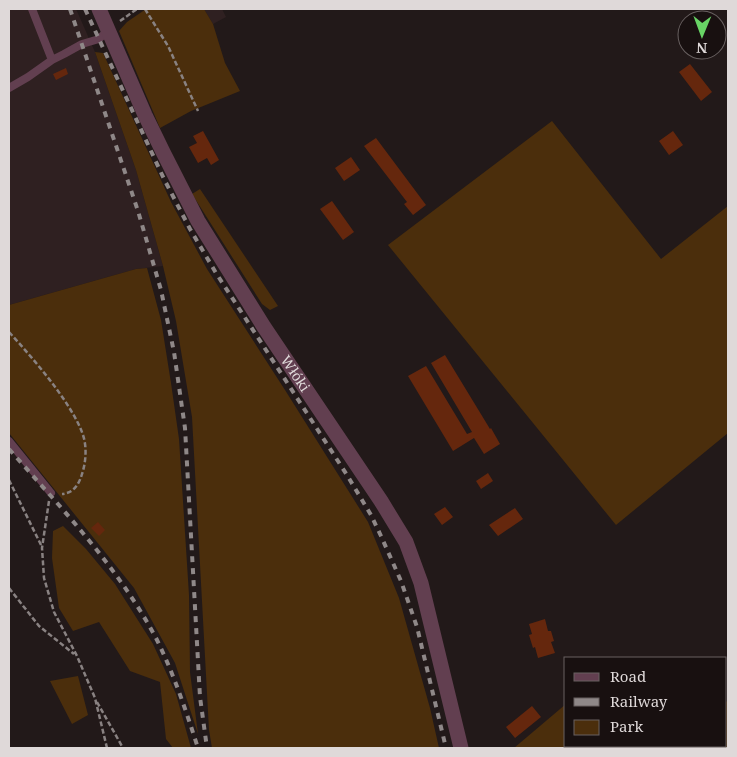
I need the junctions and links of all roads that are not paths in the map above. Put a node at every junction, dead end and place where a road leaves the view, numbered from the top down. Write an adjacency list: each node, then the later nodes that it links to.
1 (32, 9): 4 (lane)
2 (98, 9): 3 (street, Włóki)
3 (108, 30): 4 (lane); 8 (street, Włóki)
4 (52, 60): 5 (lane)
5 (9, 88)
6 (9, 441): 7 (lane)
7 (51, 493)
8 (461, 748)

